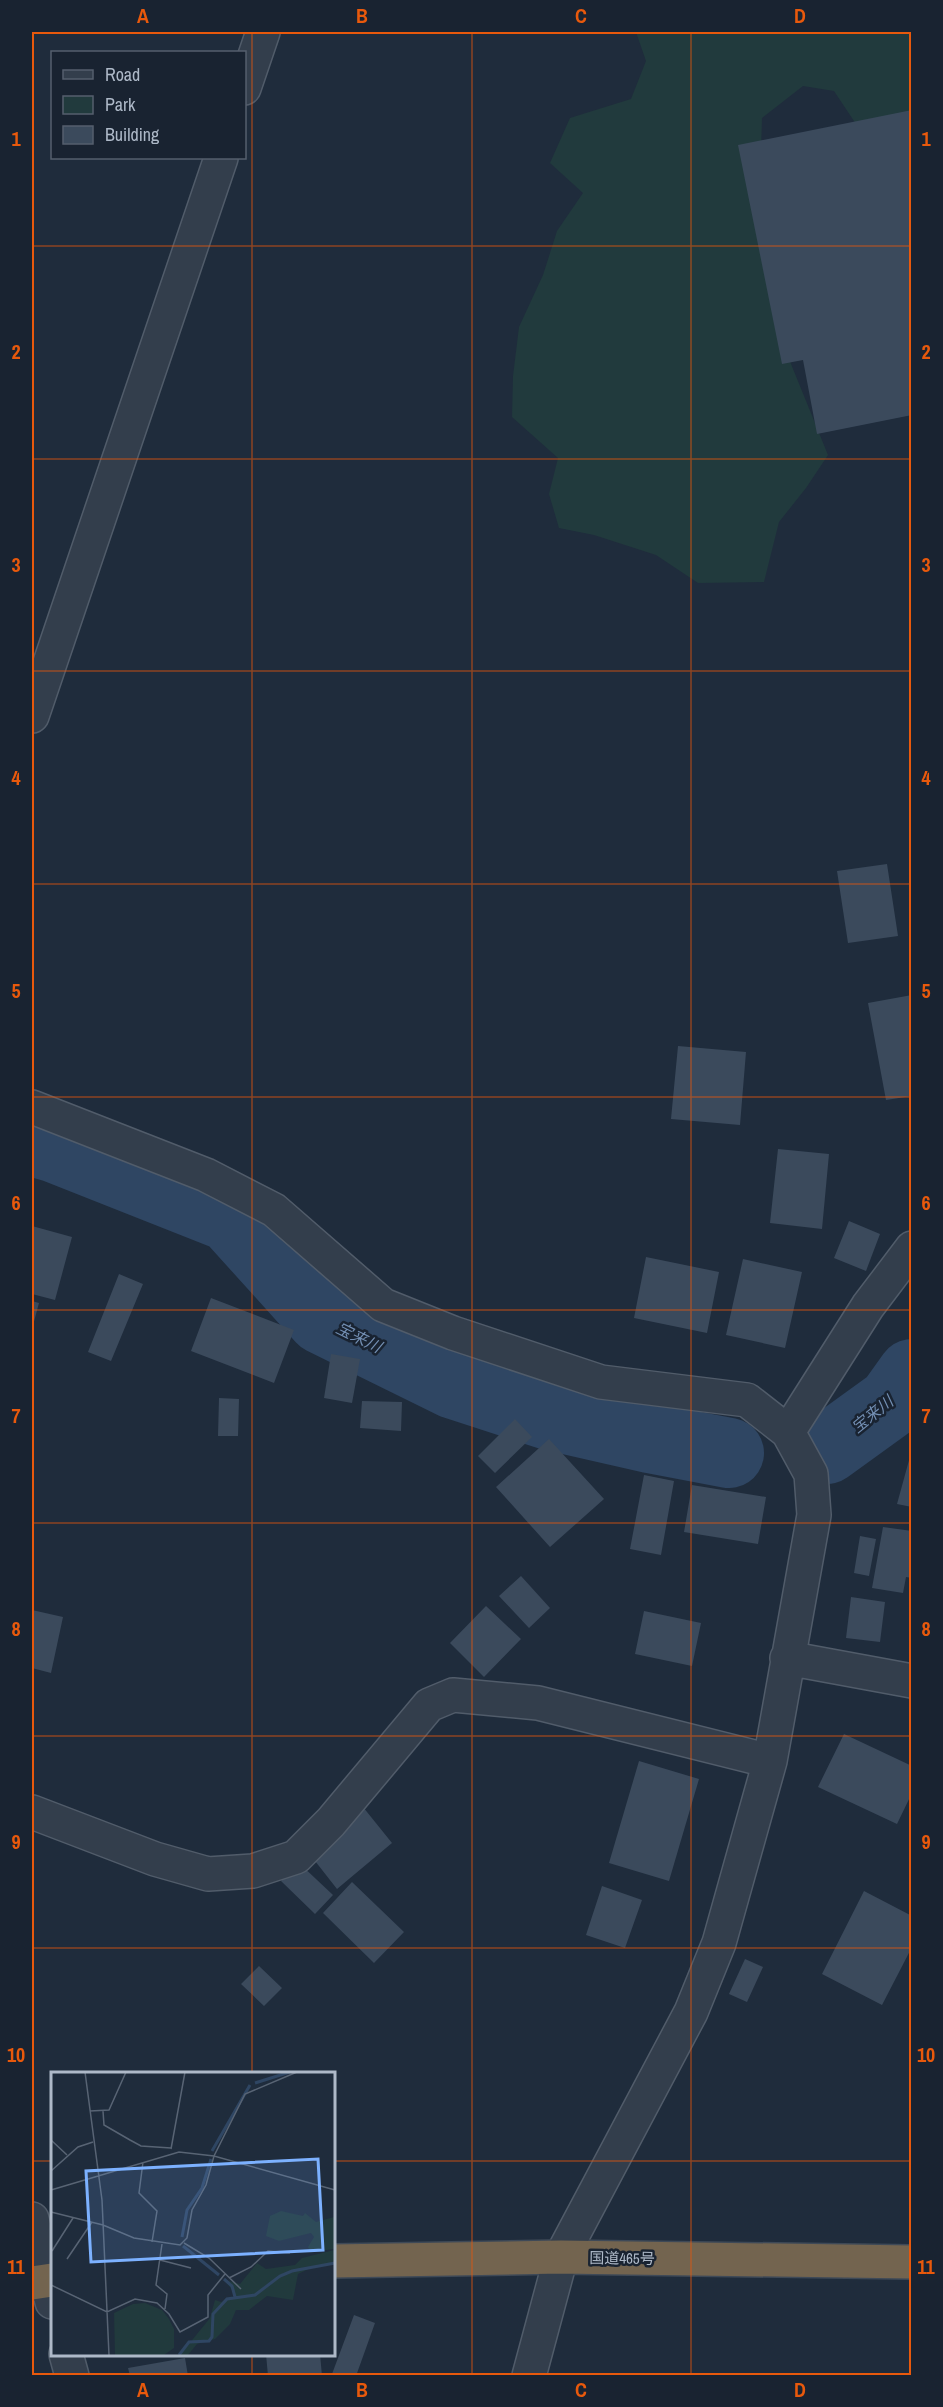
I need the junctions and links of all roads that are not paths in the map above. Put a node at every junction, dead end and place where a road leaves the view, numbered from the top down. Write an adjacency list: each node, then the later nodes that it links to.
1 (264, 32): 2 (street)
2 (246, 82)
3 (221, 159): 4 (street)
4 (32, 716)
5 (32, 1107): 7 (street)
6 (912, 1248): 7 (street)
7 (788, 1432): 8 (street)
8 (787, 1659): 9 (street); 10 (street)
9 (912, 1681)
10 (770, 1761): 11 (street); 13 (street)
11 (32, 1812)
12 (32, 2219): 16 (street)
13 (561, 2257): 14 (highway, 国道465号); 15 (highway, 国道465号); 19 (street)
14 (334, 2261)
15 (912, 2262)
16 (46, 2287)
17 (66, 2356): 18 (street)
18 (72, 2376)
19 (529, 2376)

